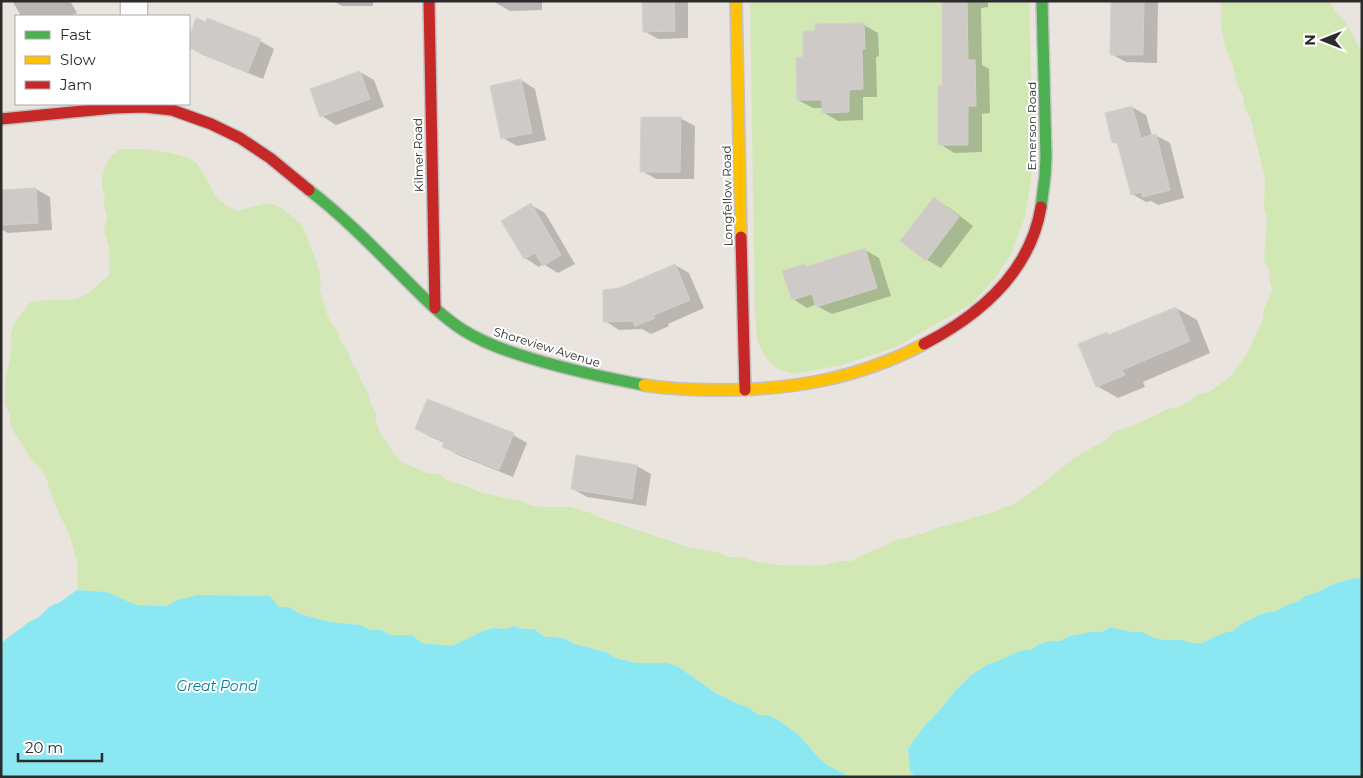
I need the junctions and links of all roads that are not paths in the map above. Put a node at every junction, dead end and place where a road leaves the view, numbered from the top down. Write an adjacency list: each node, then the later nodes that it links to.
1 (134, 1): 5 (street)
2 (430, 1): 9 (street, Kilmer Road)
3 (736, 1): 10 (street, Longfellow Road)
4 (1042, 1): 8 (street, Emerson Road)
5 (134, 15)
6 (136, 105): 7 (street, Shoreview Avenue); 9 (street, Shoreview Avenue)
7 (1, 119)
8 (1029, 248): 10 (street, Shoreview Avenue)
9 (435, 308): 10 (street, Shoreview Avenue)
10 (745, 390)

